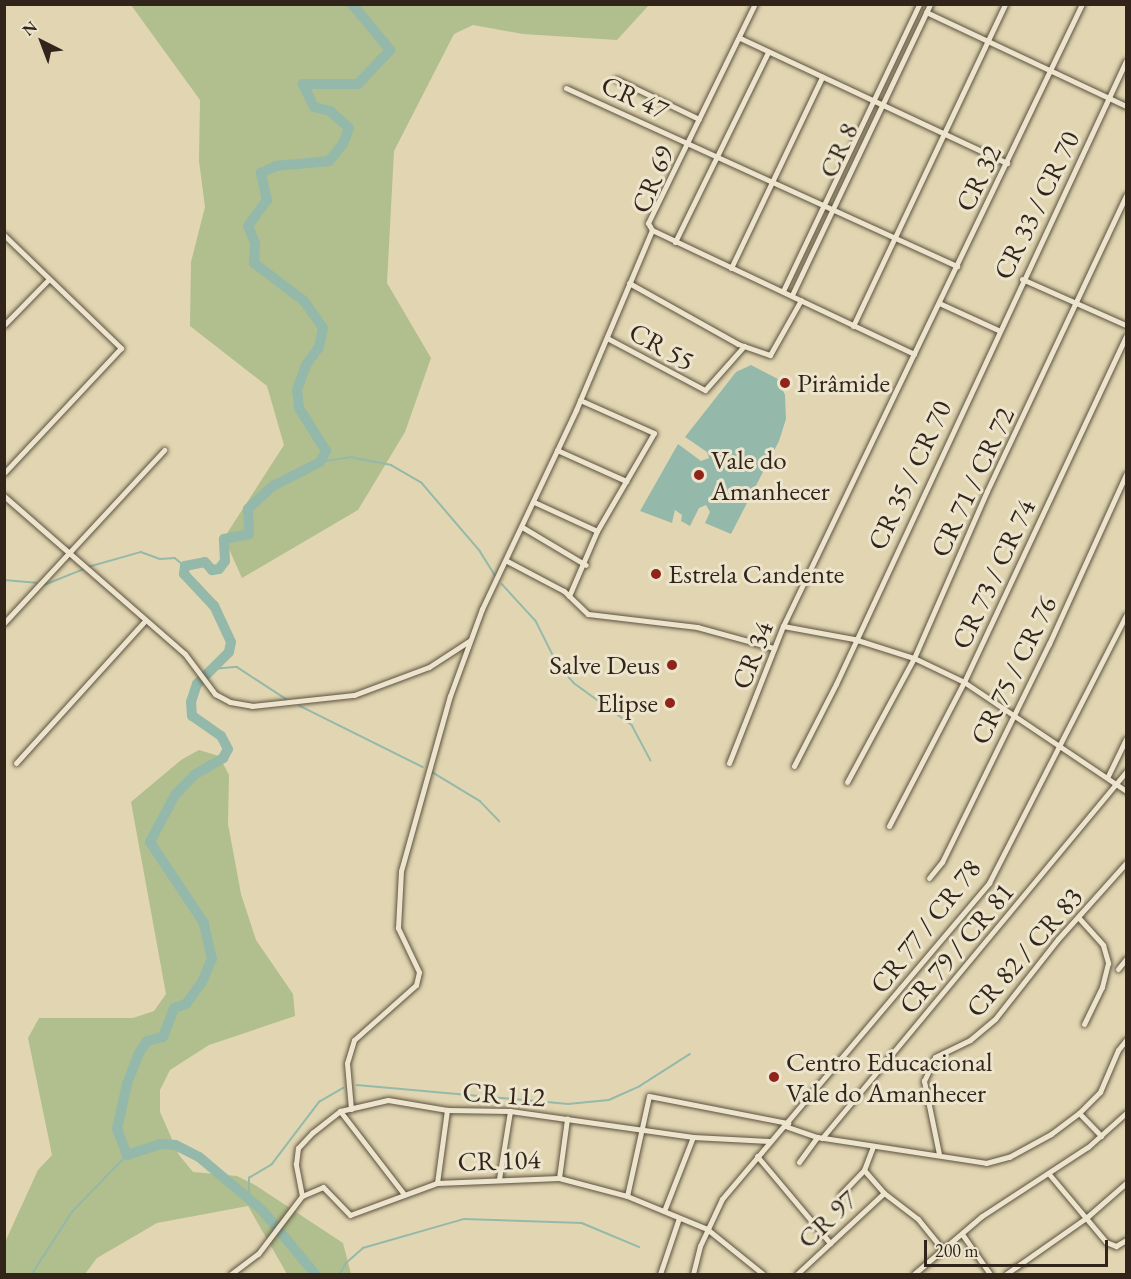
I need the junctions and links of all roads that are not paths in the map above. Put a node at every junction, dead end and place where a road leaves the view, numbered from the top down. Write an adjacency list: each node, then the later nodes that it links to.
1 (755, 4): 7 (street)
2 (919, 4): 16 (street)
3 (930, 4): 6 (street, CR 8)
4 (1005, 4): 8 (street)
5 (1082, 4): 11 (street, CR 32)
6 (926, 12): 8 (street); 17 (street, CR 8)
7 (740, 38): 9 (street); 19 (street)
8 (988, 41): 11 (street); 20 (street)
9 (768, 52): 12 (street); 22 (street)
10 (1126, 61): 15 (street, CR 33 / CR 70)
11 (1052, 70): 15 (street); 23 (street, CR 32)
12 (822, 77): 16 (street); 24 (street)
13 (616, 79): 19 (street)
14 (566, 88): 21 (street, CR 47)
15 (1109, 98): 18 (street); 35 (street, CR 33 / CR 70)
16 (873, 102): 17 (street); 26 (street)
17 (880, 106): 20 (street); 27 (street, CR 8)
18 (1126, 106)
19 (699, 119): 21 (street)
20 (943, 136): 23 (street); 30 (street)
21 (688, 142): 22 (street, CR 47); 28 (street, CR 69)
22 (718, 156): 24 (street, CR 47); 31 (street)
23 (1007, 163): 32 (street, CR 32)
24 (774, 180): 26 (street, CR 47); 33 (street)
25 (1126, 195): 41 (street, CR 71 / CR 72)
26 (824, 205): 27 (street, CR 47); 37 (street)
27 (832, 210): 30 (street, CR 47); 38 (street, CR 8)
28 (652, 230): 31 (street); 36 (street)
29 (4, 235): 34 (street)
30 (894, 240): 32 (street, CR 47); 44 (street)
31 (675, 242): 33 (street)
32 (957, 266): 40 (street, CR 32)
33 (731, 268): 37 (street)
34 (49, 279): 42 (street); 53 (street)
35 (1022, 279): 41 (street); 45 (street, CR 33 / CR 70)
36 (629, 283): 47 (street); 48 (street)
37 (783, 291): 38 (street)
38 (792, 295): 39 (street)
39 (801, 300): 44 (street); 48 (street)
40 (939, 303): 45 (street); 49 (street, CR 34)
41 (1078, 304): 43 (street); 71 (street, CR 71 / CR 72)
42 (4, 325)
43 (1126, 325)
44 (853, 326): 49 (street)
45 (998, 330): 68 (street, CR 35 / CR 70)
46 (1126, 336): 72 (street, CR 73 / CR 74)
47 (607, 338): 48 (street, CR 55); 50 (street)
48 (744, 346)
49 (914, 354): 67 (street, CR 34)
50 (580, 400): 52 (street); 55 (street)
51 (164, 450): 60 (street)
52 (557, 450): 55 (street); 57 (street)
53 (4, 472)
54 (1126, 474): 73 (street, CR 75 / CR 76)
55 (626, 481): 59 (street)
56 (4, 496): 60 (street)
57 (534, 502): 58 (street); 59 (street)
58 (522, 527): 61 (street); 62 (street)
59 (597, 531): 62 (street)
60 (66, 553): 65 (street); 66 (street)
61 (507, 561): 63 (street); 69 (street)
62 (586, 565): 63 (street)
63 (569, 596): 70 (street)
64 (1126, 615): 75 (street, CR 77 / CR 78)
65 (144, 622): 69 (street); 76 (street)
66 (4, 623)
67 (783, 626): 68 (street); 70 (street, CR 34)
68 (854, 639): 71 (street); 78 (street, CR 35 / CR 70)
69 (471, 640): 92 (street)
70 (774, 648): 77 (street, CR 34)
71 (914, 658): 72 (street); 81 (street, CR 71 / CR 72)
72 (964, 682): 73 (street); 84 (street, CR 73 / CR 74)
73 (1013, 715): 75 (street); 86 (street, CR 75 / CR 76)
74 (1126, 739): 80 (street)
75 (1062, 746): 80 (street); 99 (street, CR 77 / CR 78)
76 (16, 763)
77 (729, 763)
78 (794, 766)
79 (1126, 772): 82 (street, CR 79 / CR 81)
80 (1108, 776): 82 (street)
81 (847, 782)
82 (1118, 782): 83 (street); 103 (street, CR 79 / CR 81)
83 (1126, 791)
84 (889, 826)
85 (1126, 863): 87 (street, CR 82 / CR 83)
86 (929, 879)
87 (1078, 917): 90 (street); 106 (street, CR 82 / CR 83)
88 (1126, 959): 89 (street)
89 (1118, 969)
90 (1084, 1024)
91 (1126, 1040): 96 (street)
92 (351, 1109): 93 (street, CR 112); 94 (street, CR 112)
93 (447, 1110): 95 (street, CR 112); 113 (street)
94 (340, 1111): 116 (street); 118 (street, CR 112)
95 (510, 1111): 98 (street, CR 112); 112 (street)
96 (1079, 1113): 101 (street); 106 (street)
97 (1126, 1113): 101 (street)
98 (567, 1119): 100 (street, CR 112); 111 (street)
99 (787, 1125): 100 (street); 103 (street); 104 (street, CR 77 / CR 78)
100 (640, 1128): 102 (street, CR 112); 119 (street)
101 (1101, 1136): 110 (street)
102 (693, 1137): 104 (street, CR 112); 120 (street)
103 (820, 1137): 105 (street); 108 (street, CR 79 / CR 81)
104 (769, 1141): 107 (street, CR 77 / CR 78)
105 (873, 1146): 106 (street); 109 (street)
106 (939, 1154)
107 (757, 1156): 123 (street, CR 77 / CR 78); 126 (street)
108 (799, 1162)
109 (864, 1170): 115 (street); 117 (street)
110 (1049, 1174): 122 (street); 124 (street)
111 (559, 1178): 112 (street, CR 104); 119 (street, CR 104)
112 (499, 1179): 113 (street, CR 104)
113 (437, 1183): 116 (street, CR 104)
114 (1126, 1183): 122 (street)
115 (884, 1193): 126 (street, CR 97); 127 (street)
116 (404, 1194): 118 (street, CR 104)
117 (840, 1195)
118 (302, 1196): 129 (street)
119 (627, 1196): 120 (street, CR 104)
120 (664, 1211): 121 (street, CR 104)
121 (679, 1218): 123 (street, CR 104); 130 (street)
122 (1086, 1218): 125 (street); 128 (street)
123 (707, 1229): 131 (street, CR 77 / CR 78); 132 (street, CR 104)
124 (962, 1233): 127 (street); 135 (street)
125 (1126, 1240)
126 (830, 1243): 133 (street, CR 97)
127 (943, 1250): 134 (street)
128 (1007, 1274)
129 (231, 1275)
130 (660, 1275)
131 (693, 1275)
132 (763, 1275)
133 (797, 1275)
134 (914, 1275)
135 (990, 1275)

